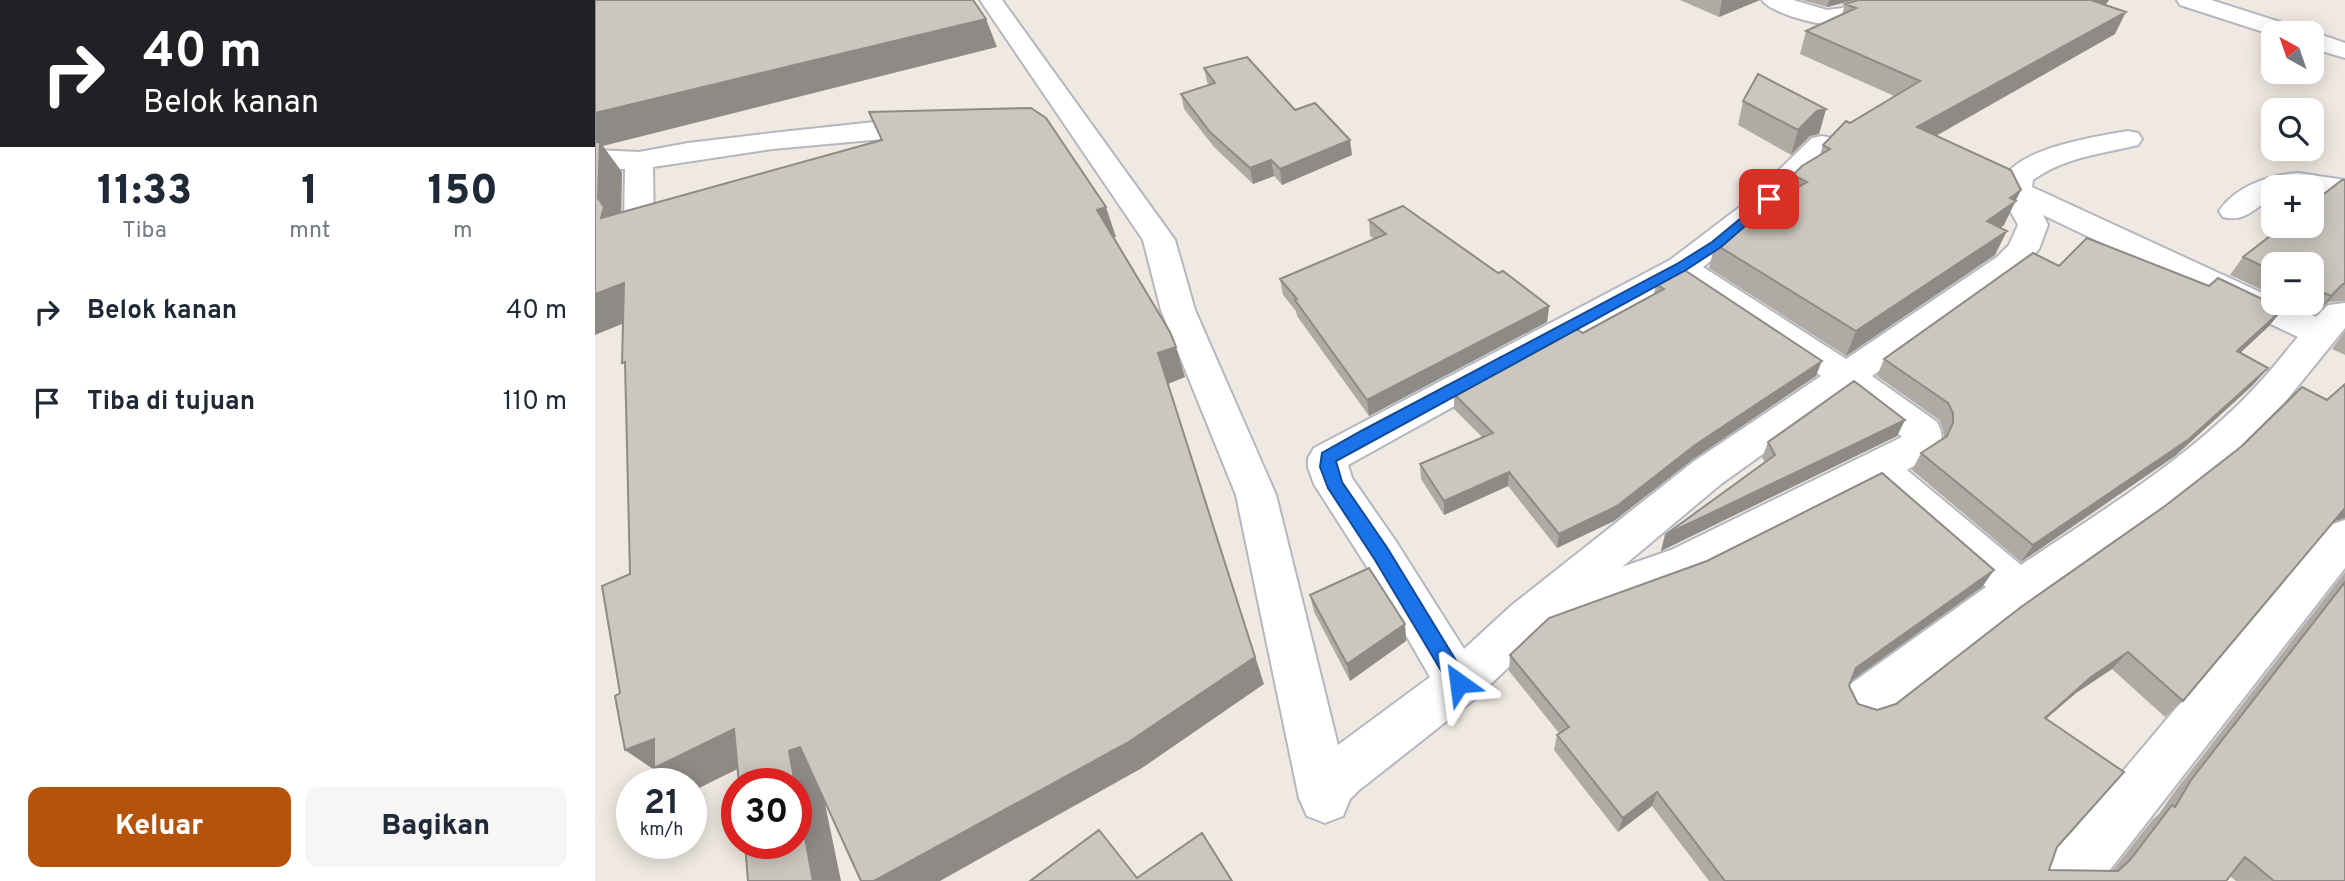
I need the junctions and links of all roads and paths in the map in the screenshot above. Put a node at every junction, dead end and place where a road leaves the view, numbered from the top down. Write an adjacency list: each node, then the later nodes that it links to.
1 (991, 0): 10 (street)
2 (1773, 0): 3 (street)
3 (1882, 0)
4 (2188, 0): 5 (street)
5 (2261, 23)
6 (2324, 44): 7 (street)
7 (2345, 51)
8 (1046, 124): 10 (street)
9 (960, 127): 14 (street)
10 (1086, 134): 25 (street)
11 (2128, 139): 16 (street)
12 (1822, 144): 19 (street)
13 (595, 159): 14 (street)
14 (639, 161): 18 (street)
15 (2345, 189): 17 (street)
16 (2017, 191): 20 (street); 23 (street)
17 (2234, 211)
18 (639, 228)
19 (1681, 267): 20 (street); 25 (street)
20 (1847, 376): 21 (street); 24 (street)
21 (1878, 468): 23 (street); 24 (street)
22 (2345, 537): 27 (street)
23 (2019, 590): 26 (street)
24 (1528, 618): 25 (street)
25 (1459, 683)
26 (1866, 701)
27 (2061, 881)

